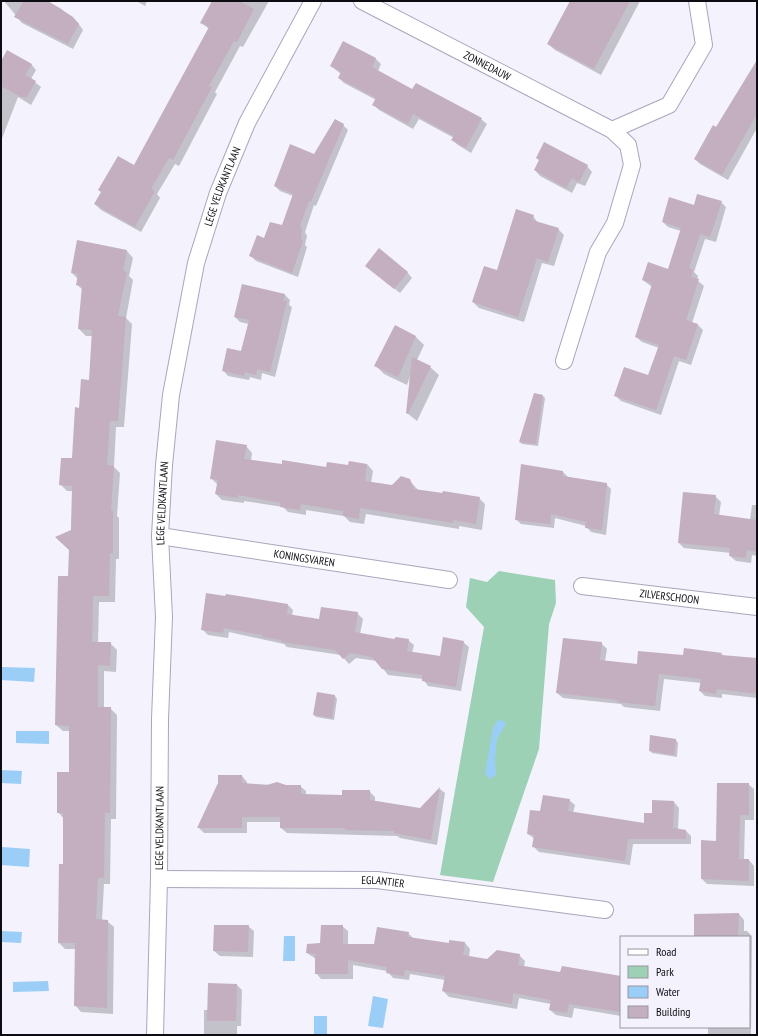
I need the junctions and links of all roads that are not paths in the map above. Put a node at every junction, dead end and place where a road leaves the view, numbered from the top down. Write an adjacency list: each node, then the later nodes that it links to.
1 (313, 1): 6 (street, LEGE VELDKANTLAAN)
2 (362, 1): 4 (street, ZONNEDAUW)
3 (698, 1): 4 (street)
4 (612, 130): 5 (street, ZONNEDAUW)
5 (564, 361)
6 (160, 536): 7 (street, KONINGSVAREN); 10 (street, LEGE VELDKANTLAAN)
7 (449, 580)
8 (582, 586): 9 (street, ZILVERSCHOON)
9 (757, 607)
10 (159, 878): 11 (street, EGLANTIER); 12 (street, LEGE VELDKANTLAAN)
11 (605, 910)
12 (155, 1035)

